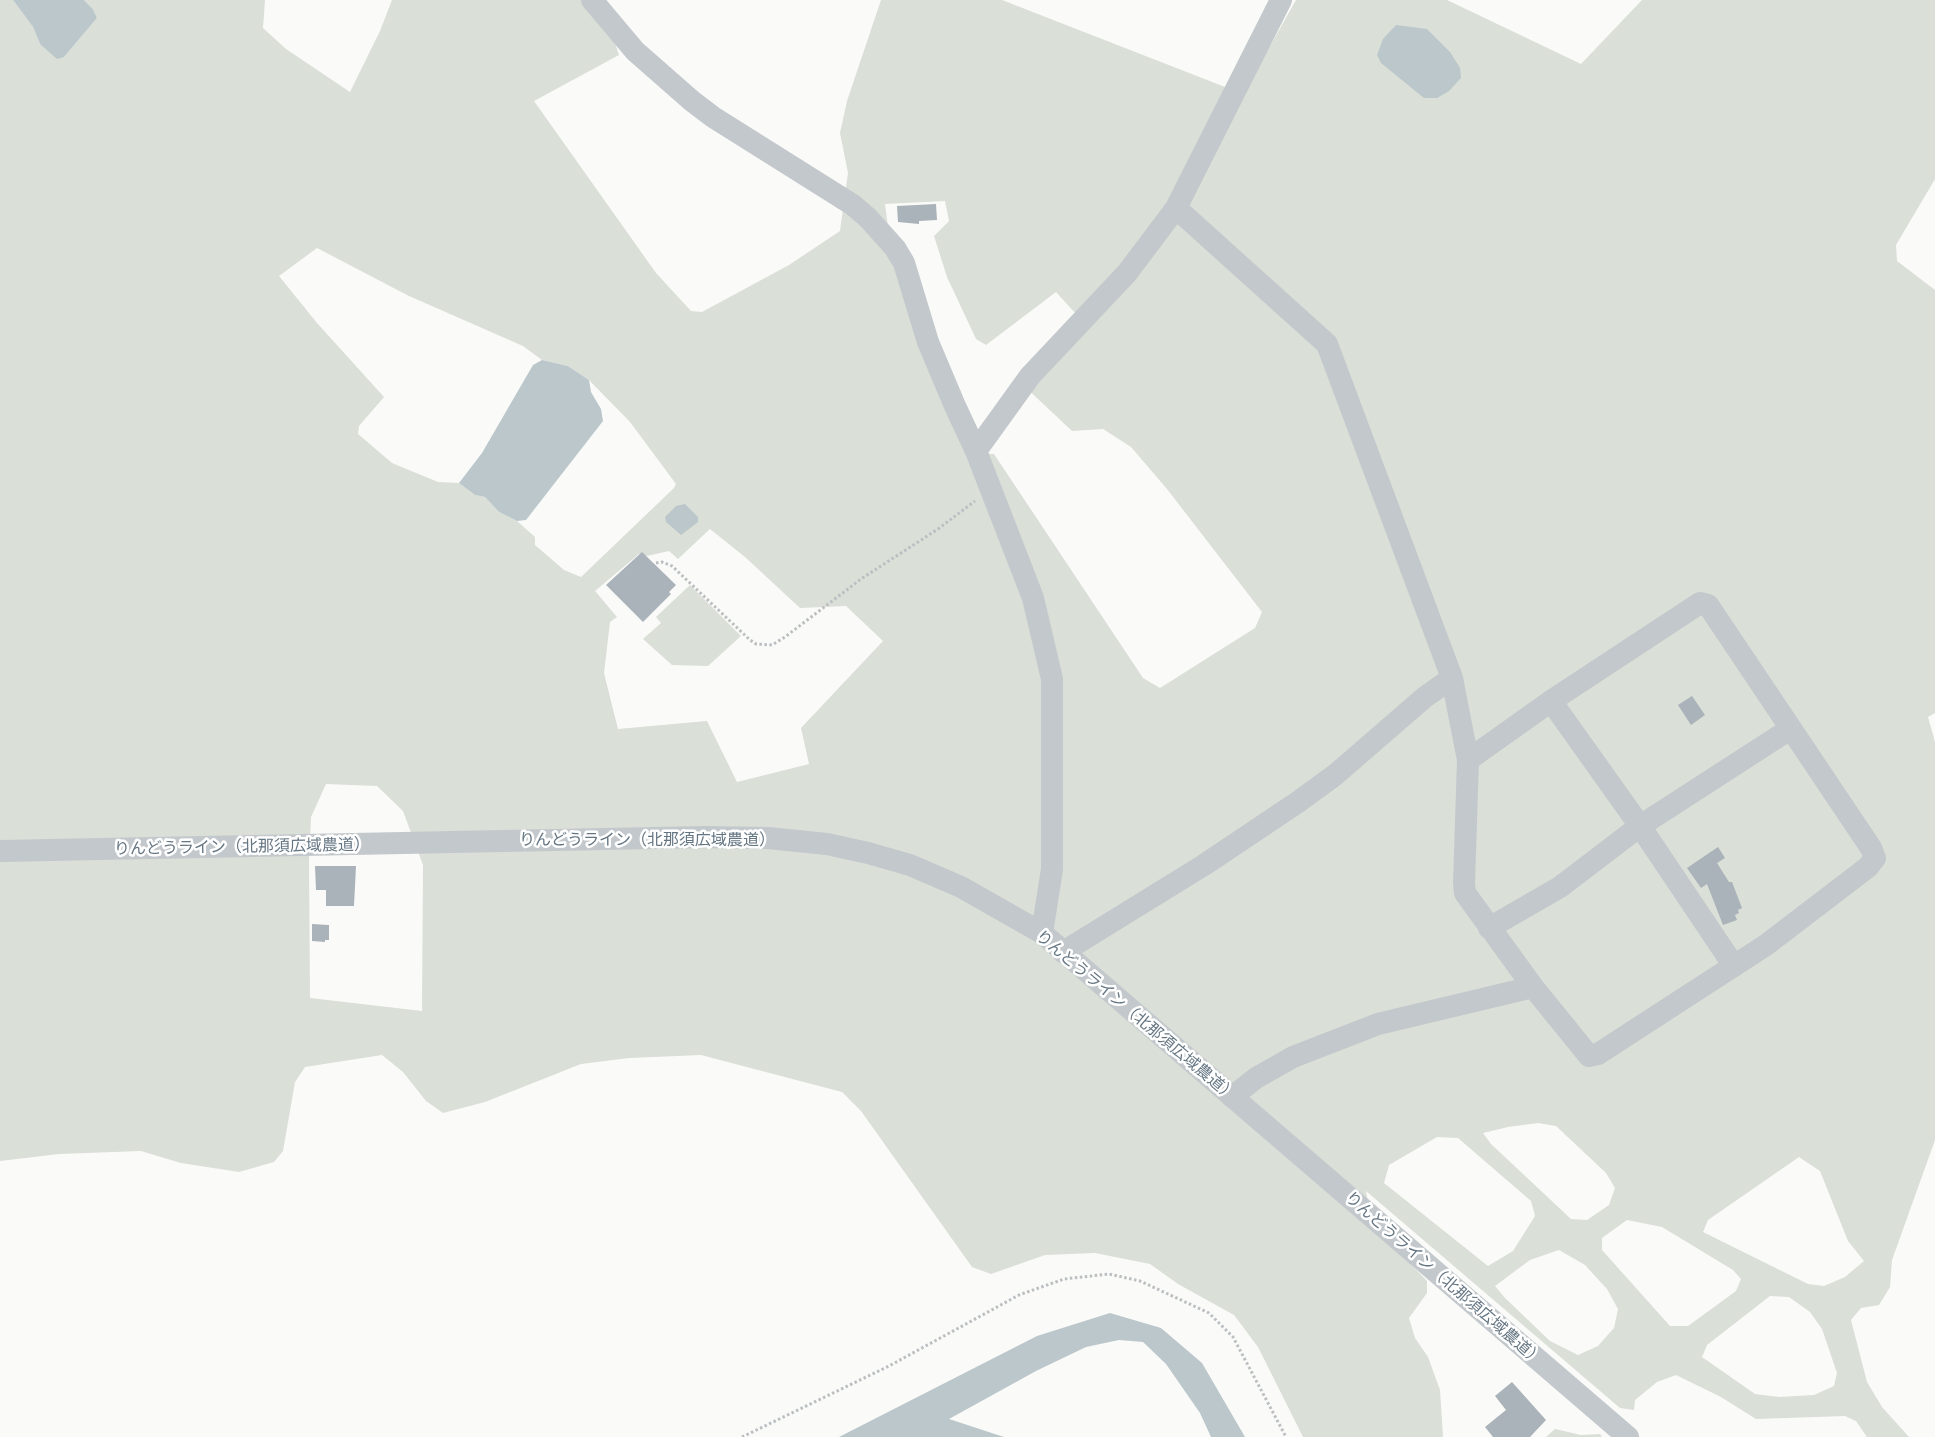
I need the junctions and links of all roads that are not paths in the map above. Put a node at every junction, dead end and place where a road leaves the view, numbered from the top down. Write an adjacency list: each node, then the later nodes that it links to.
1 (592, 0): 4 (street)
2 (1281, 0): 3 (street)
3 (1176, 208): 4 (street); 5 (street)
4 (976, 451): 12 (street)
5 (1452, 678): 8 (street); 13 (street)
6 (1551, 702): 7 (street); 8 (street); 9 (street)
7 (1790, 729): 9 (street); 14 (street)
8 (1468, 760): 11 (street)
9 (1640, 826): 11 (street); 14 (street)
10 (0, 851): 12 (street, りんどうライン（北那須広域農道）)
11 (1489, 928): 15 (street)
12 (1042, 933): 13 (street, りんどうライン（北那須広域農道）)
13 (1063, 952): 16 (street, りんどうライン（北那須広域農道）)
14 (1734, 966): 15 (street)
15 (1533, 986): 16 (street)
16 (1232, 1097): 17 (street, りんどうライン（北那須広域農道）)
17 (1628, 1437)

